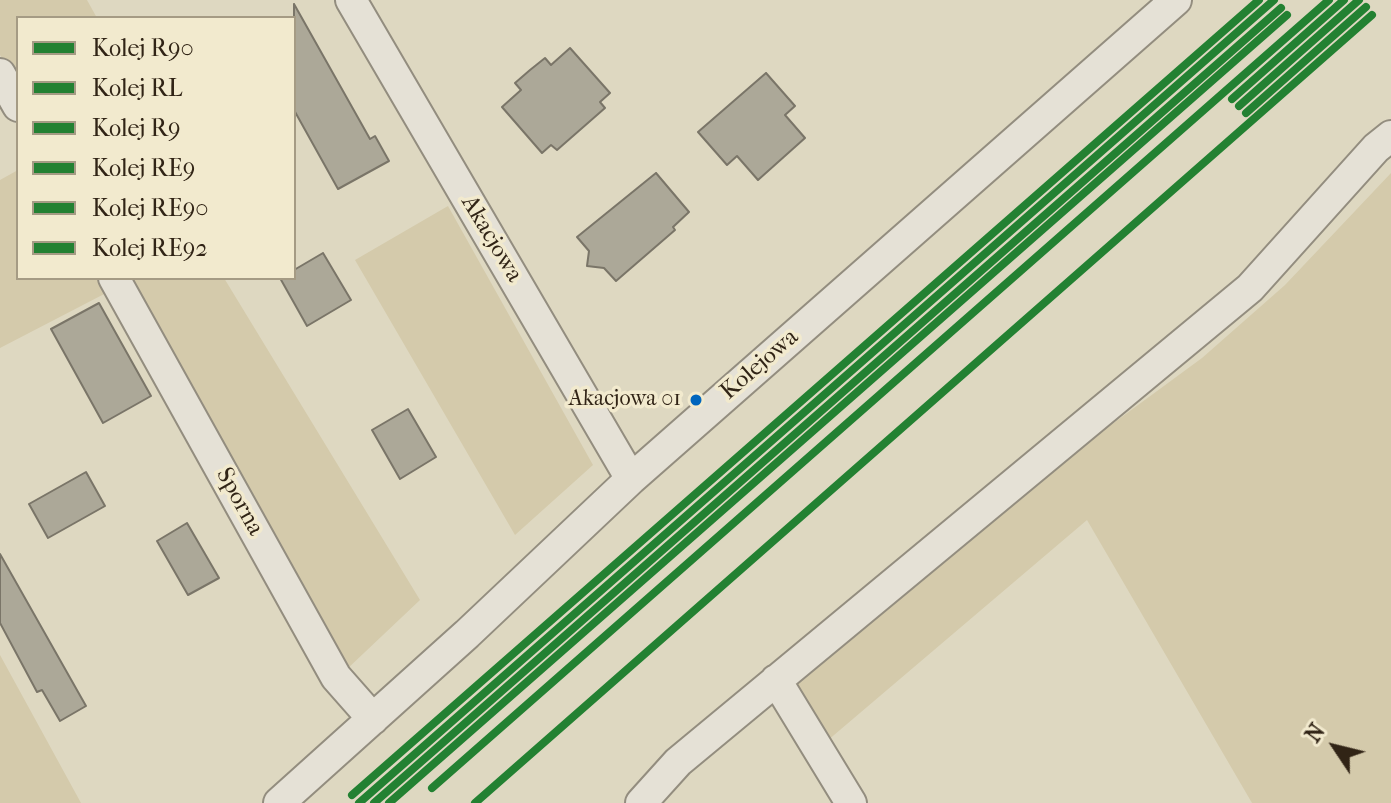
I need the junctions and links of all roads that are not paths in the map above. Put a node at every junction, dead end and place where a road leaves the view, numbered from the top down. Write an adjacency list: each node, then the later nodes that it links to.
1 (351, 0): 7 (street, Akacjowa)
2 (1176, 0): 7 (street, Kolejowa)
3 (0, 74): 4 (street)
4 (16, 102)
5 (1391, 136): 8 (street)
6 (115, 280): 9 (street, Sporna)
7 (631, 479): 9 (street, Kolejowa)
8 (776, 680): 10 (street); 13 (street)
9 (373, 719): 11 (street, Kolejowa)
10 (668, 793): 12 (street)
11 (279, 803)
12 (641, 803)
13 (851, 803)

